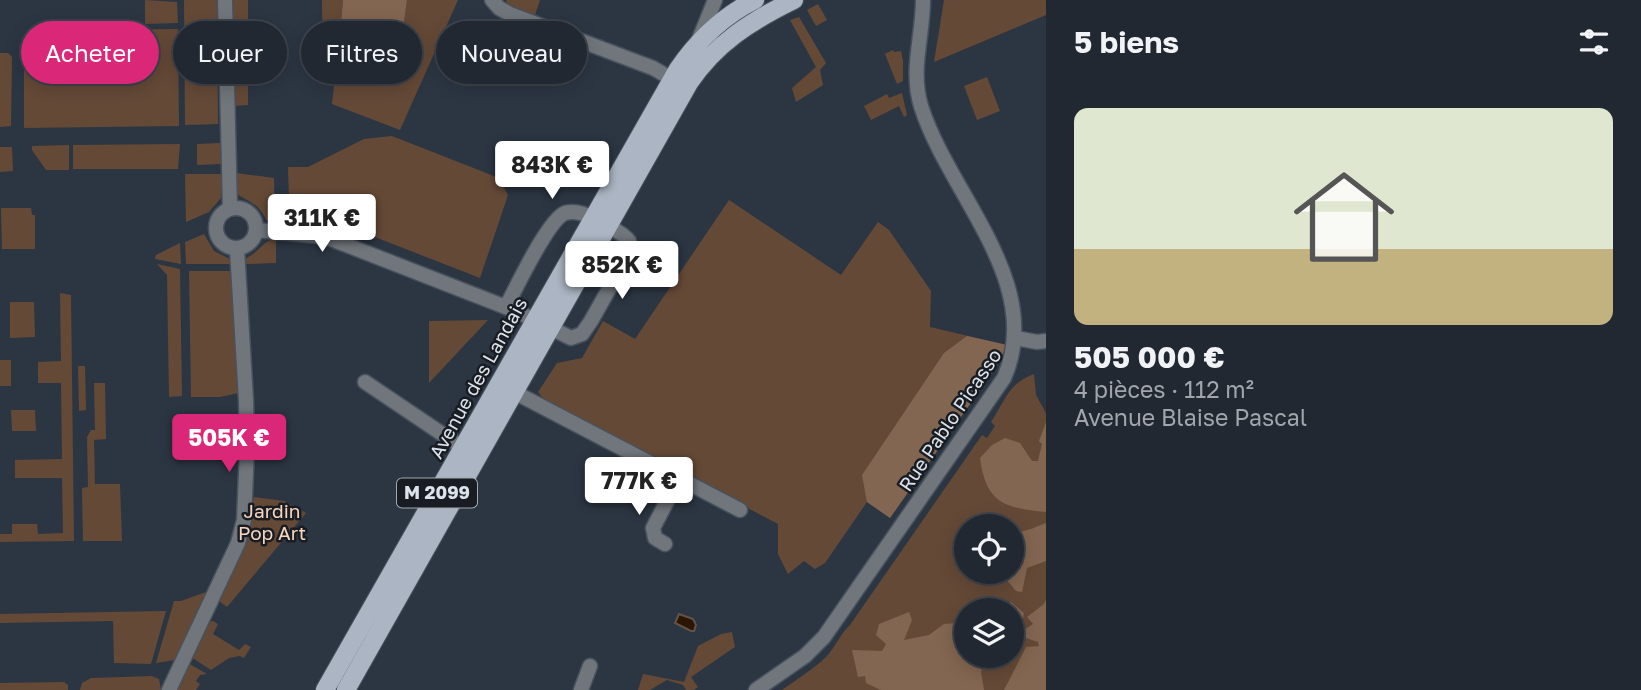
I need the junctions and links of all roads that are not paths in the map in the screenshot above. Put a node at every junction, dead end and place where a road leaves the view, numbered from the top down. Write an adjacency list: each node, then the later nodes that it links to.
1 (225, 0): 9 (street)
2 (492, 0): 8 (street)
3 (715, 0): 7 (street)
4 (755, 0): 7 (main road, Avenue des Landais / M 2099)
5 (794, 0): 10 (main road, Avenue des Landais / M 2099)
6 (925, 3): 15 (street, Rue Pablo Picasso)
7 (696, 46): 8 (main road, Avenue des Landais / M 2099)
8 (672, 79): 10 (main road, Avenue des Landais / M 2099)
9 (230, 209): 11 (street); 12 (street)
10 (601, 222): 13 (street); 14 (main road, Avenue des Landais / M 2099); 14 (street)
11 (257, 230): 12 (street); 13 (street)
12 (237, 249): 24 (street)
13 (506, 307): 14 (street)
14 (542, 325): 18 (main road, Avenue des Landais / M 2099); 19 (main road, Avenue des Landais / M 2099)
15 (1021, 339): 16 (street); 28 (street, Rue Pablo Picasso)
16 (1046, 341)
17 (365, 382): 19 (street)
18 (514, 392): 20 (street); 26 (main road, Avenue des Landais / M 2099)
19 (463, 448): 25 (main road, Avenue des Landais / M 2099)
20 (679, 478): 21 (street); 22 (street)
21 (740, 510)
22 (665, 544)
23 (590, 666): 27 (street)
24 (169, 690)
25 (325, 690)
26 (346, 690)
27 (581, 690)
28 (757, 690)

